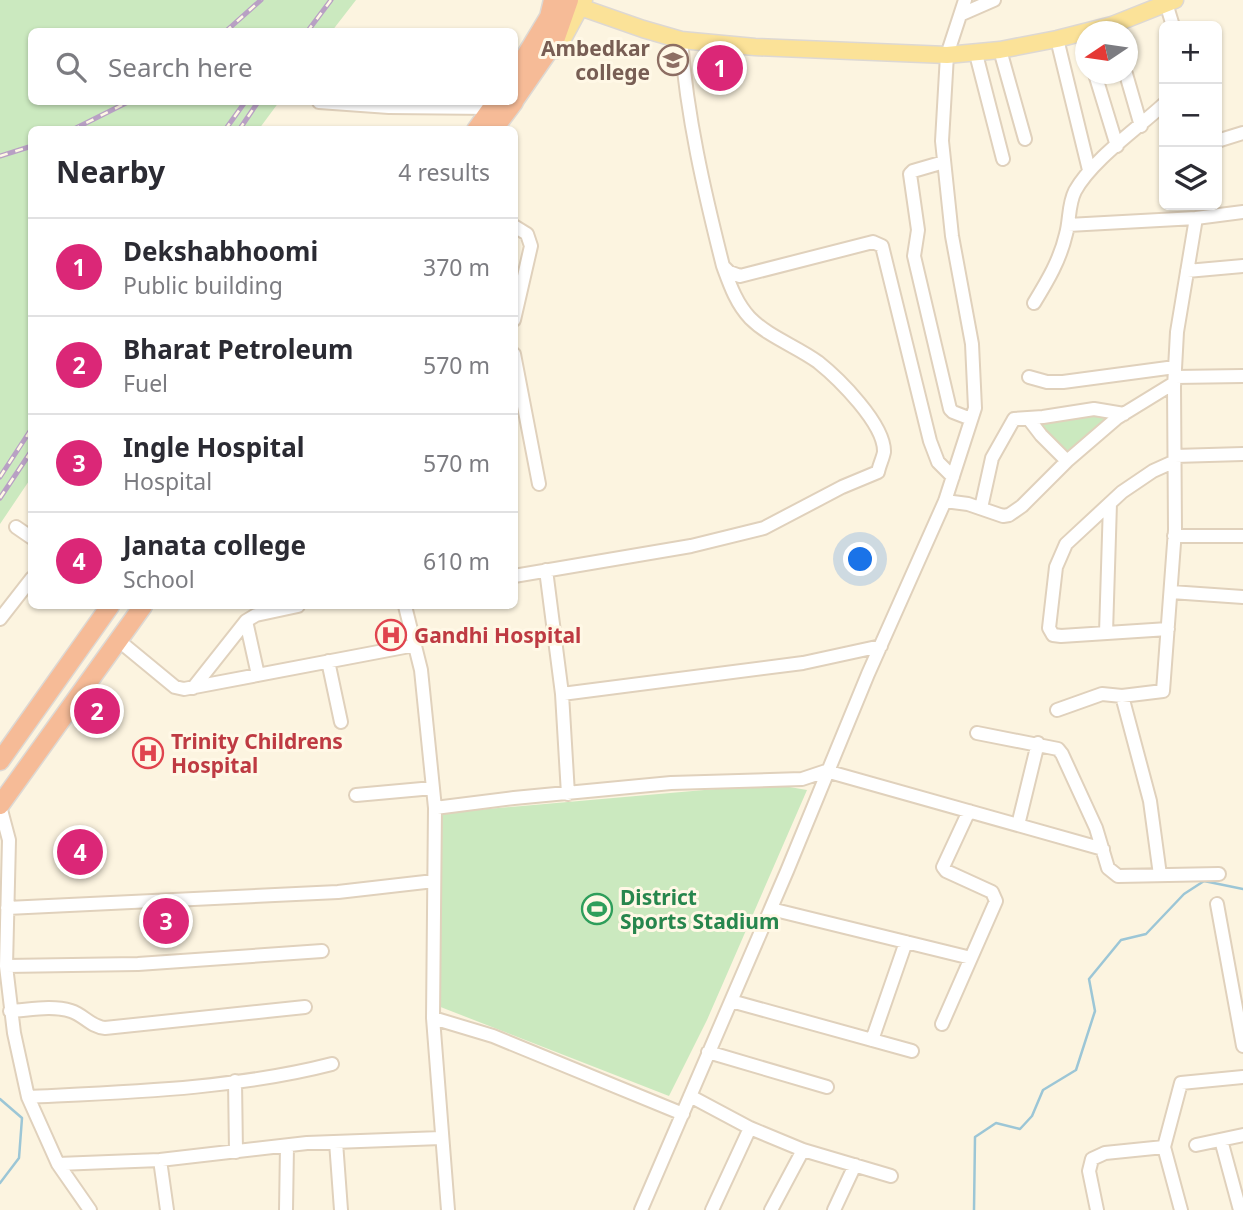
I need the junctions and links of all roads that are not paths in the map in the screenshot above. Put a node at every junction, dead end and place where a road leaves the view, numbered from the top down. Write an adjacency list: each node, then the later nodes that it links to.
1 (553, 0): 15 (highway)
2 (965, 0): 6 (street)
3 (994, 0): 6 (street)
4 (1170, 1): 7 (main road); 8 (street)
5 (578, 2): 11 (main road); 18 (highway); 25 (main road)
6 (962, 14): 14 (street)
7 (1128, 21)
8 (1172, 21)
9 (1075, 37): 10 (main road)
10 (1058, 39): 12 (main road); 33 (street)
11 (681, 40): 14 (main road); 39 (street)
12 (1000, 50): 13 (main road); 28 (street)
13 (976, 54): 14 (main road); 31 (street)
14 (947, 55): 32 (street)
15 (518, 68)
16 (1099, 84): 30 (street)
17 (1129, 84): 26 (street)
18 (518, 95)
19 (361, 105): 20 (street)
20 (494, 105): 23 (highway)
21 (511, 105): 24 (highway)
22 (1159, 109): 26 (street)
23 (479, 126)
24 (496, 126)
25 (507, 126)
26 (1141, 126): 30 (street)
27 (1243, 132): 29 (street)
28 (1025, 139)
29 (1222, 139)
30 (1117, 146): 33 (street)
31 (1003, 159)
32 (944, 162): 49 (street); 49 (street)
33 (1089, 170): 37 (street)
34 (1214, 210): 35 (street); 36 (street)
35 (1243, 212)
36 (1196, 218): 37 (street); 41 (street)
37 (1068, 225): 43 (street)
38 (518, 228): 42 (street)
39 (723, 266): 54 (street); 63 (street)
40 (1243, 267): 41 (street)
41 (1187, 271): 45 (street)
42 (518, 303)
43 (1034, 303)
44 (518, 375): 55 (street)
45 (1175, 375): 46 (street); 47 (street); 48 (street); 52 (street)
46 (1243, 376)
47 (1029, 377)
48 (1124, 414): 50 (street); 53 (street)
49 (971, 418): 54 (street)
50 (1028, 418): 53 (street); 58 (street)
51 (1243, 454): 52 (street)
52 (1174, 458): 57 (street); 61 (street)
53 (1067, 461): 58 (street)
54 (953, 477): 56 (street)
55 (539, 484)
56 (945, 501): 58 (street); 78 (street)
57 (1110, 503): 75 (street); 75 (street)
58 (981, 508)
59 (16, 527): 60 (street)
60 (28, 535)
61 (1174, 536): 62 (street); 66 (street)
62 (1243, 536)
63 (546, 570): 64 (street); 82 (street)
64 (518, 575)
65 (28, 583): 72 (street)
66 (1171, 592): 67 (street); 74 (street)
67 (1243, 597)
68 (108, 609): 88 (highway)
69 (141, 609): 76 (highway)
70 (283, 609): 73 (street)
71 (406, 609): 77 (street)
72 (0, 620)
73 (246, 621): 80 (street); 81 (street)
74 (1168, 629): 75 (street); 83 (street)
75 (1106, 633)
76 (118, 640): 81 (street); 93 (highway)
77 (415, 645): 79 (street); 90 (street)
78 (881, 646): 82 (street); 89 (street)
79 (328, 661): 80 (street); 85 (street)
80 (258, 675): 81 (street)
81 (193, 688)
82 (562, 694): 91 (street)
83 (1122, 696): 84 (street); 99 (street)
84 (1056, 710)
85 (341, 722)
86 (977, 733): 87 (street)
87 (1038, 743): 96 (street); 97 (street)
88 (0, 761)
89 (826, 771): 91 (street); 95 (street); 103 (street)
90 (433, 788): 92 (street); 94 (street)
91 (568, 794): 94 (street)
92 (356, 795)
93 (0, 806): 102 (street)
94 (435, 808): 100 (street)
95 (969, 811): 96 (street); 106 (street)
96 (1018, 825): 97 (street)
97 (1103, 849): 99 (street)
98 (1219, 874): 99 (street)
99 (1160, 876)
100 (434, 881): 102 (street); 111 (street)
101 (1217, 904): 114 (street)
102 (7, 908): 107 (street)
103 (771, 909): 104 (street); 108 (street)
104 (906, 942): 106 (street); 113 (street)
105 (322, 951): 107 (street)
106 (971, 958): 112 (street)
107 (6, 966): 110 (street)
108 (731, 1001): 113 (street); 116 (street)
109 (305, 1007): 110 (street)
110 (10, 1012): 122 (street)
111 (433, 1018): 123 (street); 126 (street)
112 (942, 1024)
113 (872, 1040): 115 (street)
114 (1243, 1046)
115 (912, 1051)
116 (708, 1052): 120 (street); 121 (street)
117 (332, 1064): 119 (street)
118 (1243, 1077): 131 (street)
119 (235, 1081): 122 (street); 133 (street)
120 (827, 1087)
121 (690, 1096): 123 (street); 124 (street)
122 (28, 1097): 135 (street)
123 (683, 1114): 144 (street)
124 (750, 1128): 132 (street); 145 (street)
125 (1243, 1135): 127 (street)
126 (441, 1138): 128 (street); 143 (street)
127 (1221, 1140): 129 (street); 138 (street)
128 (337, 1142): 130 (street); 142 (street)
129 (1196, 1145)
130 (287, 1146): 133 (street); 141 (street)
131 (1164, 1147): 148 (street); 149 (street)
132 (803, 1150): 136 (street); 146 (street)
133 (236, 1152): 134 (street)
134 (160, 1160): 135 (street); 140 (street)
135 (58, 1164): 139 (street)
136 (855, 1165): 137 (street); 147 (street)
137 (891, 1176)
138 (1238, 1187): 150 (street)
139 (90, 1210)
140 (167, 1210)
141 (286, 1210)
142 (341, 1210)
143 (448, 1210)
144 (642, 1210)
145 (712, 1210)
146 (771, 1210)
147 (834, 1210)
148 (1097, 1210)
149 (1181, 1210)
150 (1240, 1210)

